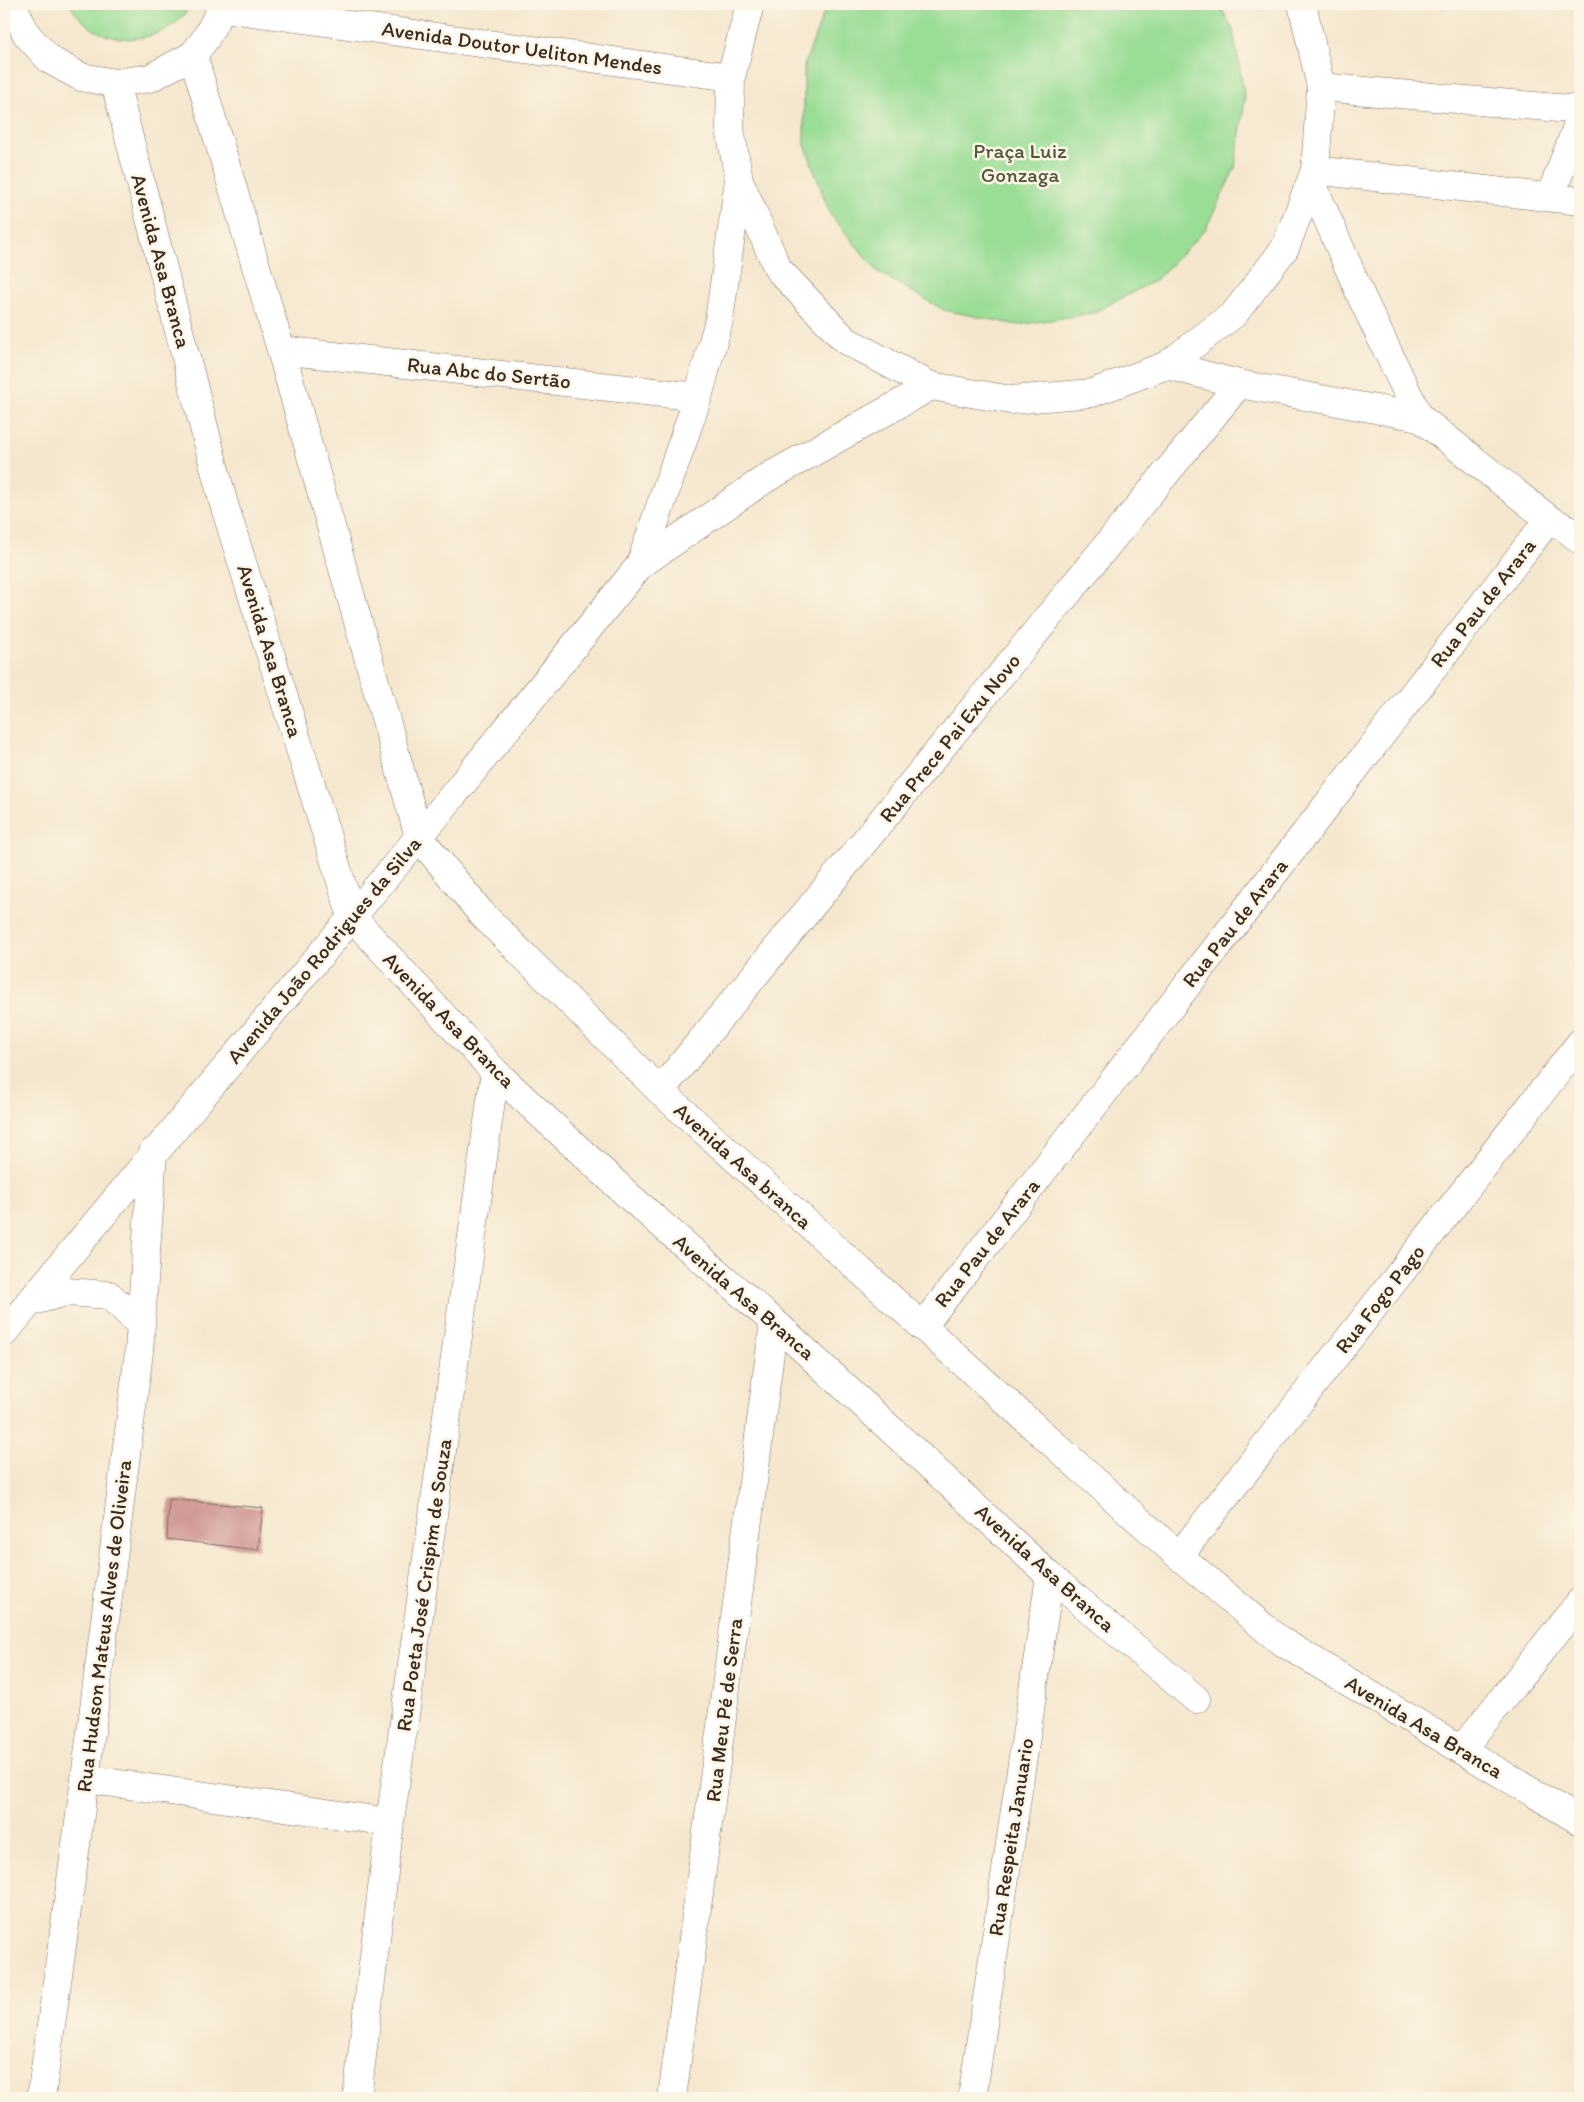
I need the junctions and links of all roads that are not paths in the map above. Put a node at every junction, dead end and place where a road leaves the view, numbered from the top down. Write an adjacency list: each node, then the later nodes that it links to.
1 (7, 4): 2 (street)
2 (12, 4): 8 (street)
3 (750, 4): 7 (street)
4 (1302, 4): 9 (street)
5 (223, 6): 6 (street); 7 (street, Avenida Doutor Ueliton Mendes)
6 (193, 56): 8 (street); 16 (street)
7 (731, 77): 13 (street)
8 (115, 83): 25 (street, Avenida Asa Branca)
9 (1321, 87): 10 (street); 12 (street)
10 (1580, 110)
11 (1580, 119): 14 (street)
12 (1312, 176): 14 (street); 17 (street); 21 (street)
13 (738, 180): 19 (street); 20 (street, Avenida João Rodrigues da Silva)
14 (1550, 197): 15 (street)
15 (1580, 201)
16 (280, 350): 20 (street, Rua Abc do Sertão); 24 (street)
17 (1167, 365): 18 (street); 19 (street)
18 (1239, 384): 21 (street); 28 (street, Rua Prece Pai Exu Novo)
19 (932, 386): 23 (street, Avenida João Rodrigues da Silva)
20 (698, 397): 23 (street, Avenida João Rodrigues da Silva)
21 (1419, 417): 22 (street)
22 (1569, 530): 33 (street, Rua Pau de Arara)
23 (640, 565): 24 (street, Avenida João Rodrigues da Silva)
24 (419, 837): 25 (street, Avenida João Rodrigues da Silva); 28 (street, Avenida Asa branca)
25 (352, 917): 27 (street, Avenida Asa Branca); 29 (street, Avenida João Rodrigues da Silva)
26 (1580, 1043): 36 (street, Rua Fogo Pago)
27 (495, 1072): 31 (street, Avenida Asa Branca); 43 (street, Rua Poeta José Crispim de Souza)
28 (660, 1092): 33 (street, Avenida Asa branca)
29 (153, 1152): 30 (street, Avenida João Rodrigues da Silva); 32 (street, Rua Hudson Mateus Alves de Oliveira)
30 (29, 1302): 32 (street); 34 (street, Avenida João Rodrigues da Silva)
31 (774, 1322): 37 (street, Avenida Asa Branca); 46 (street, Rua Meu Pé de Serra)
32 (141, 1325): 41 (street, Rua Hudson Mateus Alves de Oliveira)
33 (922, 1327): 35 (street, Avenida Asa branca)
34 (4, 1333)
35 (1087, 1474): 36 (street, Avenida Asa Branca)
36 (1180, 1556): 40 (street, Avenida Asa Branca)
37 (1050, 1576): 39 (street, Avenida Asa Branca); 47 (street, Rua Respeita Januario)
38 (1580, 1602): 40 (street)
39 (1196, 1699)
40 (1462, 1749): 42 (street, Avenida Asa Branca)
41 (85, 1779): 43 (street); 44 (street, Rua Hudson Mateus Alves de Oliveira)
42 (1580, 1821)
43 (390, 1822): 45 (street, Rua Poeta José Crispim de Souza)
44 (41, 2098)
45 (357, 2098)
46 (672, 2098)
47 (972, 2098)

